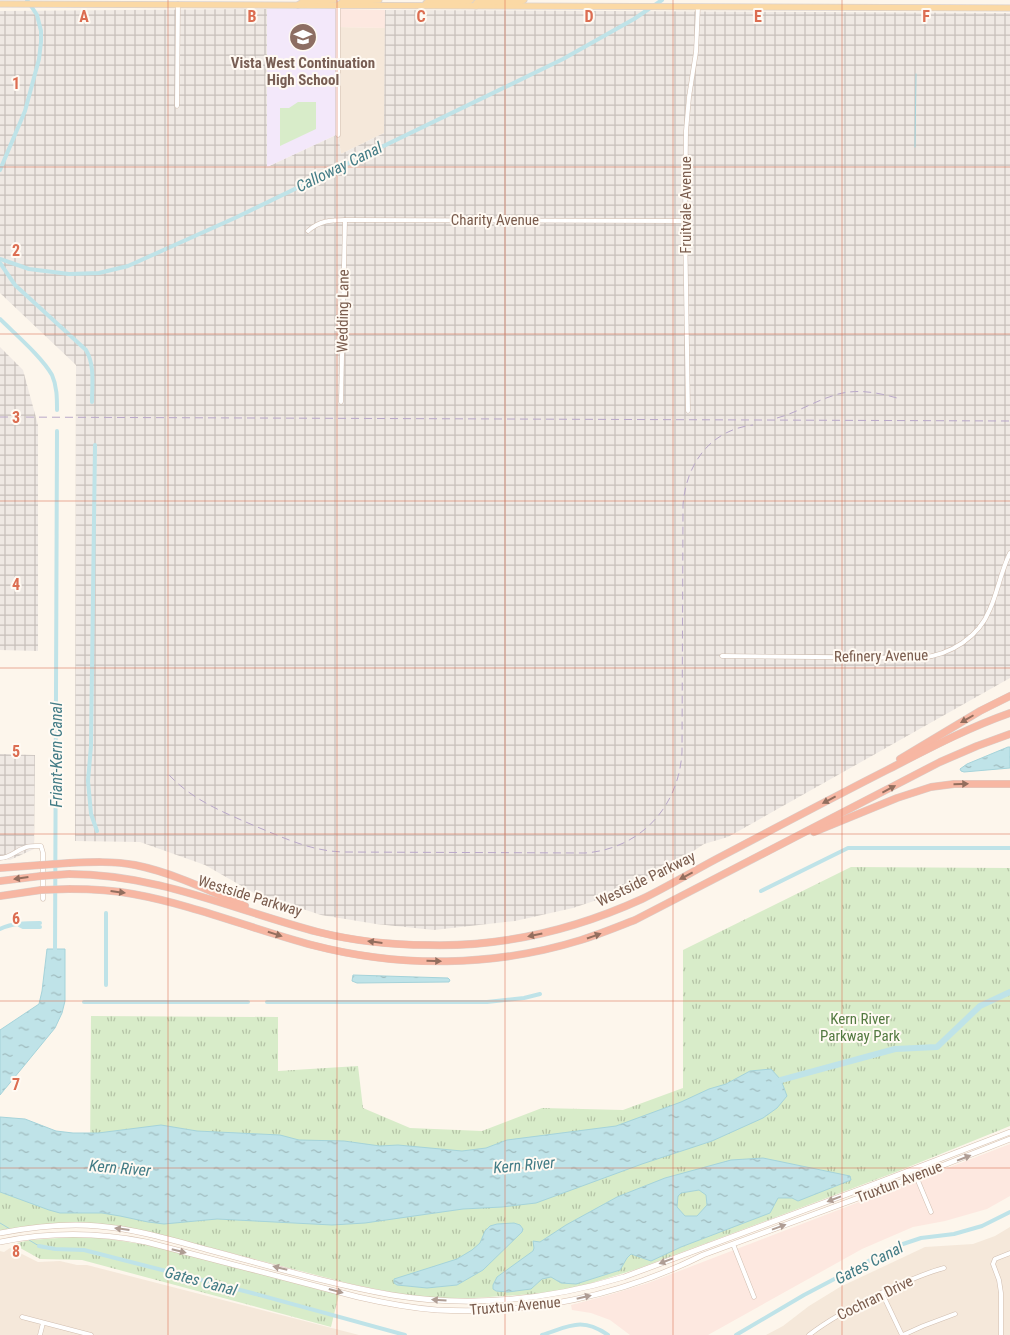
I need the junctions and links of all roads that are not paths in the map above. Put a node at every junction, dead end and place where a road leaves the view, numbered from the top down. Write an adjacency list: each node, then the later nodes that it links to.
1 (379, 0): 6 (main road)
2 (471, 0): 10 (main road)
3 (524, 0): 11 (main road)
4 (37, 2): 5 (main road); 8 (main road)
5 (71, 2): 9 (main road)
6 (336, 3): 9 (main road); 10 (main road); 14 (street)
7 (698, 3): 11 (main road); 12 (main road); 16 (street, Fruitvale Avenue)
8 (0, 4)
9 (178, 4): 13 (street)
10 (419, 5): 11 (main road)
11 (476, 6)
12 (1010, 8)
13 (177, 106)
14 (338, 134)
15 (345, 220): 16 (street, Charity Avenue); 17 (street, Charity Avenue); 18 (street, Wedding Lane)
16 (686, 221): 19 (street, Fruitvale Avenue)
17 (308, 231)
18 (342, 402)
19 (688, 411)
20 (1010, 553): 21 (street, Refinery Avenue)
21 (722, 656)
22 (1010, 696): 25 (highway, one-way to 25)
23 (1010, 713): 25 (highway, Westside Parkway)
24 (1010, 734): 27 (highway, Westside Parkway, one-way to 24)
25 (873, 777): 35 (highway, Westside Parkway, one-way to 35)
26 (1010, 784): 27 (highway, one-way to 26)
27 (768, 852): 31 (highway, Westside Parkway, one-way to 27, bridge)
28 (0, 858): 33 (street)
29 (0, 868): 35 (highway, bridge)
30 (0, 881): 35 (highway, Westside Parkway, one-way to 30, bridge)
31 (19, 892): 32 (highway, Westside Parkway); 34 (highway)
32 (0, 896)
33 (44, 899)
34 (0, 901)
35 (280, 920)
36 (1010, 1132): 38 (main road, Truxtun Avenue)
37 (1010, 1140): 39 (main road, Truxtun Avenue, one-way to 37)
38 (931, 1163): 39 (main road); 41 (main road, Truxtun Avenue, one-way to 41)
39 (916, 1176): 40 (street); 44 (main road, Truxtun Avenue, one-way to 39)
40 (931, 1212)
41 (761, 1227): 44 (main road); 45 (main road, Truxtun Avenue)
42 (0, 1233): 45 (main road, Truxtun Avenue, one-way to 42)
43 (0, 1242): 44 (main road, Truxtun Avenue, one-way to 44)
44 (733, 1244): 45 (main road); 49 (street)
45 (712, 1245)
46 (1010, 1253): 57 (street)
47 (944, 1268): 48 (street, Cochran Drive)
48 (882, 1293): 55 (street, Cochran Drive); 56 (street)
49 (754, 1298)
50 (955, 1314): 56 (street)
51 (22, 1317): 52 (street)
52 (43, 1323): 53 (street); 54 (street)
53 (40, 1335)
54 (91, 1335)
55 (809, 1335)
56 (902, 1335)
57 (1001, 1335)

